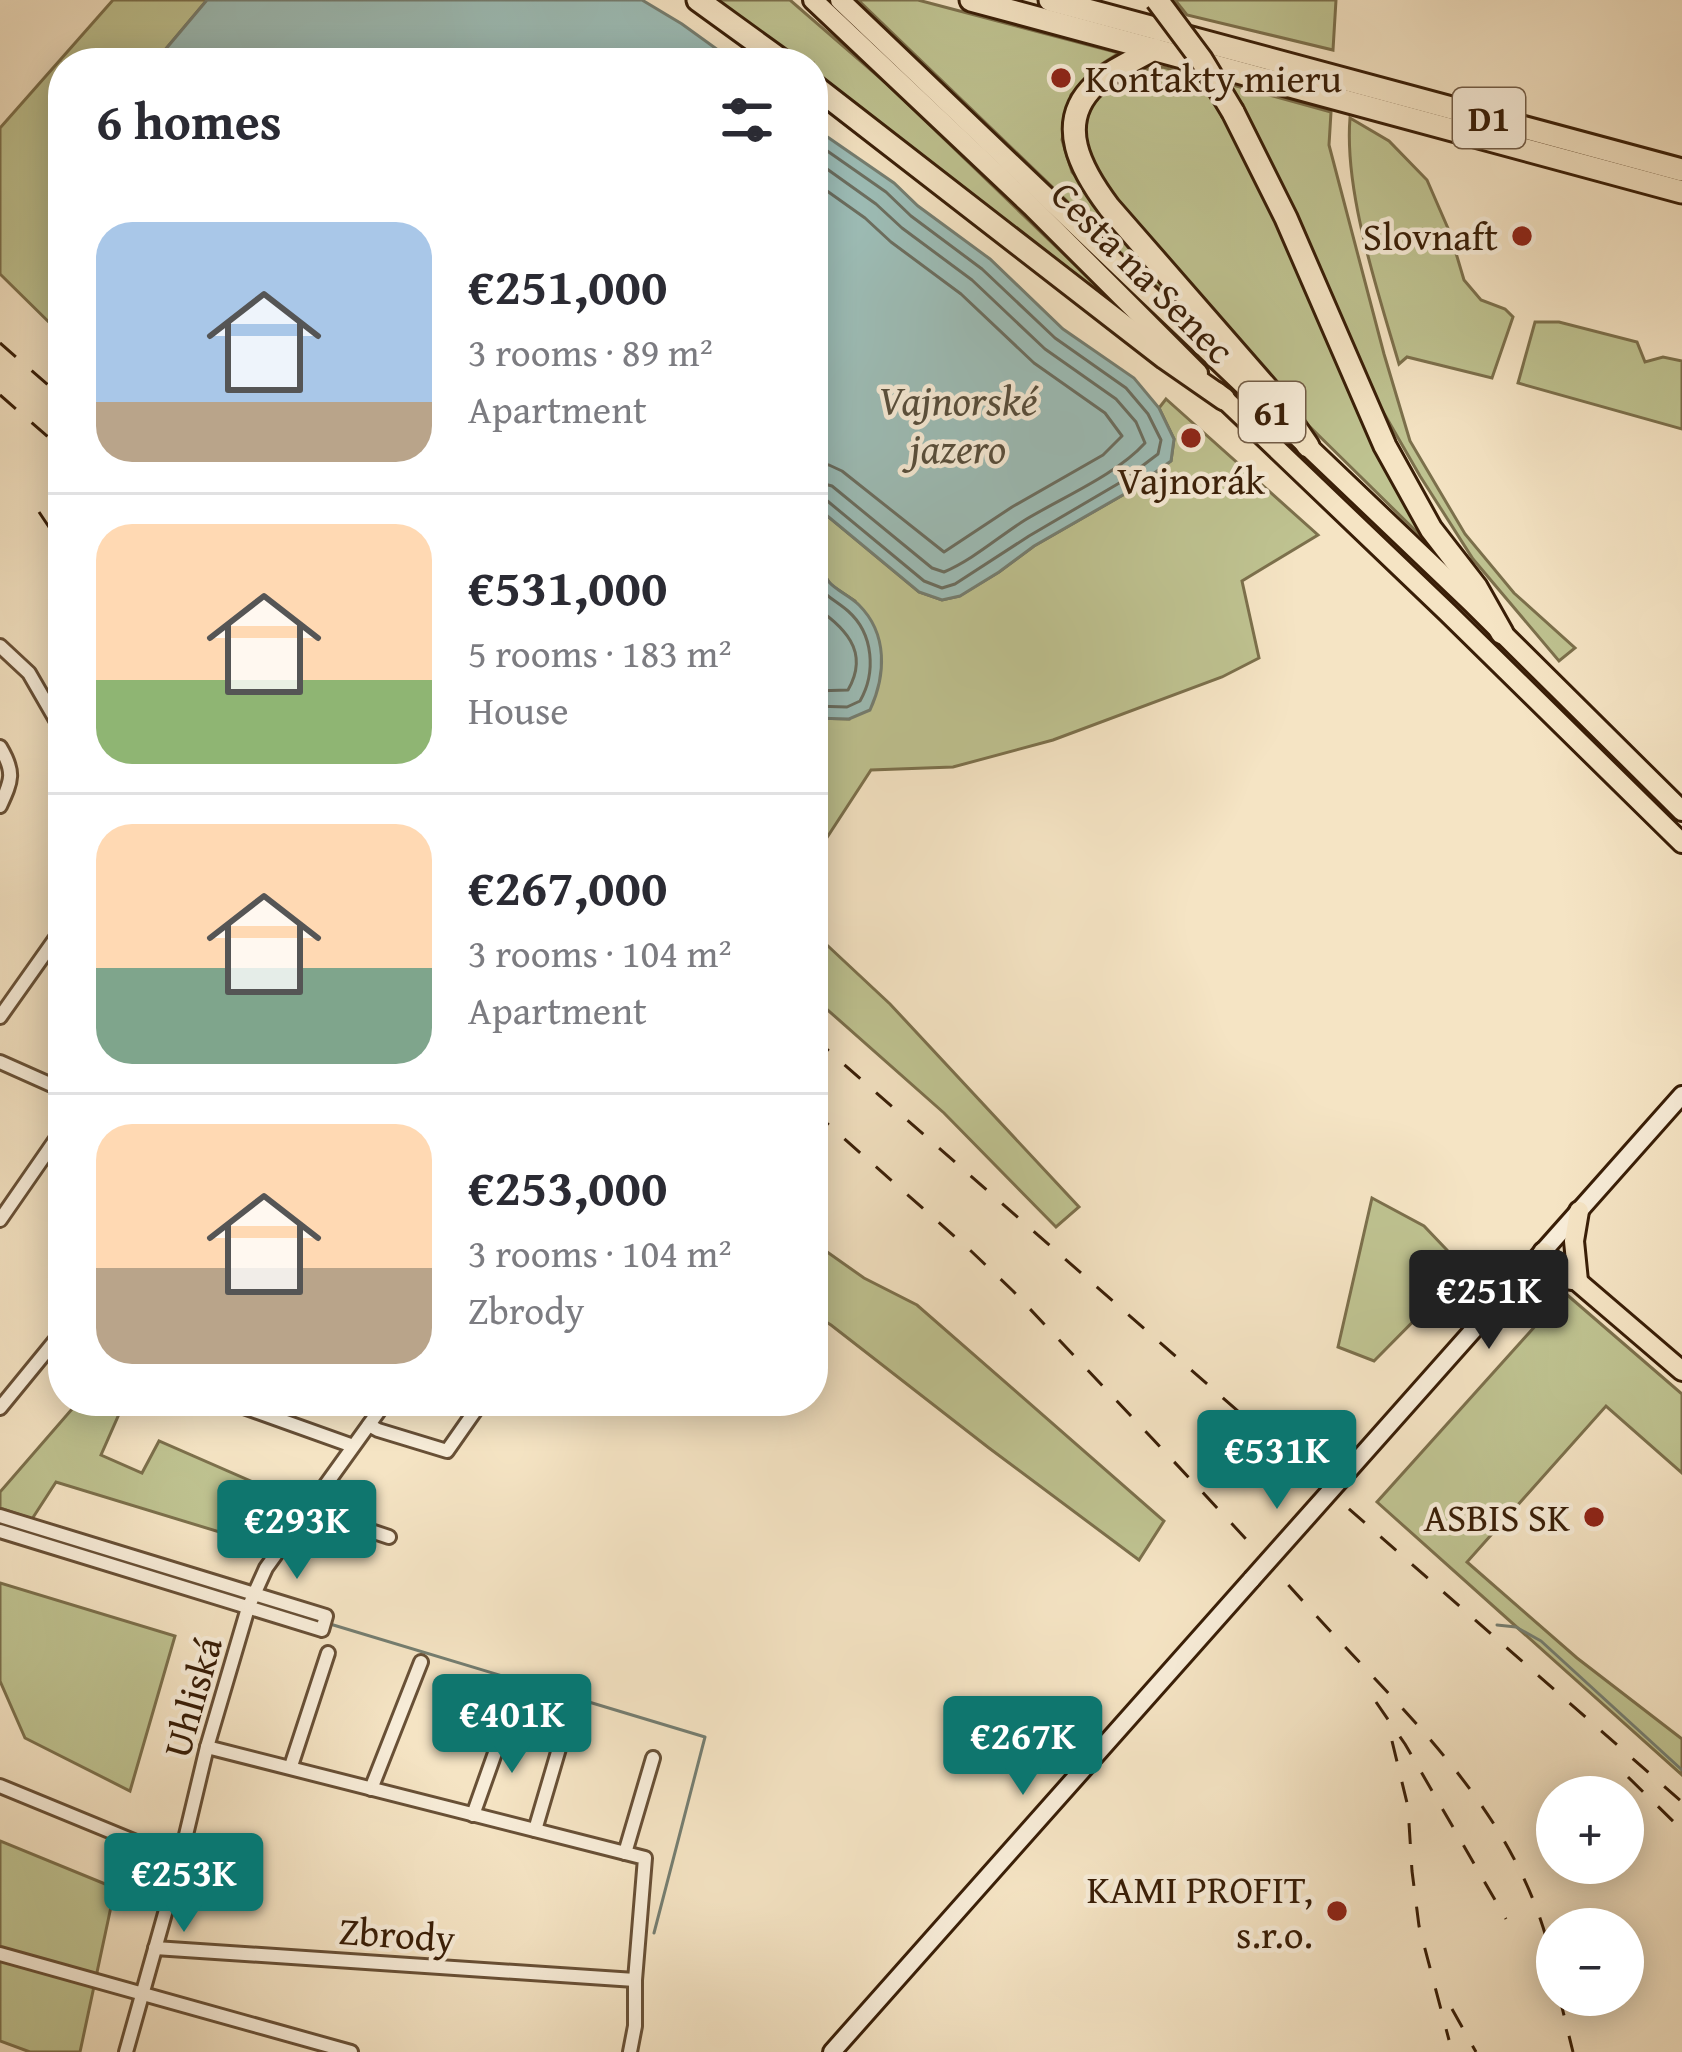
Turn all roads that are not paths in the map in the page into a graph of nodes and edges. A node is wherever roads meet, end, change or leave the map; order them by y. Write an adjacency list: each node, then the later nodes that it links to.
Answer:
1 (698, 0): 9 (highway)
2 (840, 0): 14 (main road, Cesta na Senec / 61)
3 (971, 0): 8 (highway, D1)
4 (1050, 0): 8 (highway, D1)
5 (1083, 0): 8 (highway)
6 (1157, 0): 15 (highway, bridge)
7 (817, 3): 13 (main road, Cesta na Senec / 61)
8 (1152, 38): 11 (highway, D1); 12 (highway, D1); 14 (highway)
9 (764, 48)
10 (828, 97): 13 (highway)
11 (1682, 170)
12 (1682, 192)
13 (1224, 399): 21 (main road, Cesta na Senec / 61)
14 (1308, 446): 15 (main road, Cesta na Senec / 61)
15 (1502, 633): 20 (main road, Cesta na Senec / 61)
16 (0, 646): 17 (street)
17 (48, 706)
18 (0, 747): 19 (street)
19 (0, 806)
20 (1682, 811)
21 (1682, 843)
22 (48, 949): 23 (street)
23 (0, 1017)
24 (0, 1062): 25 (street)
25 (48, 1083)
26 (1682, 1095): 28 (main road)
27 (48, 1151): 29 (street)
28 (1579, 1211): 30 (main road); 31 (main road)
29 (0, 1220)
30 (1543, 1252): 31 (main road); 32 (main road)
31 (1578, 1281): 32 (main road); 34 (main road)
32 (1513, 1285): 66 (main road, bridge)
33 (48, 1353): 35 (street)
34 (1682, 1371)
35 (0, 1408)
36 (269, 1416): 40 (street)
37 (375, 1416): 39 (street, Uhliská)
38 (471, 1416): 39 (street)
39 (369, 1425): 40 (street, Uhliská)
40 (353, 1446): 41 (street, Uhliská)
41 (308, 1510): 44 (street); 45 (street, Uhliská)
42 (0, 1516): 45 (street)
43 (0, 1532): 45 (street)
44 (389, 1538)
45 (251, 1602): 45 (street); 50 (street, Uhliská)
46 (328, 1653): 52 (street)
47 (422, 1662): 54 (street)
48 (506, 1722): 55 (street)
49 (563, 1735): 56 (street)
50 (207, 1747): 52 (street); 58 (street, Uhliská)
51 (653, 1758): 57 (street)
52 (291, 1766): 54 (street)
53 (0, 1786): 58 (street)
54 (371, 1789): 55 (street)
55 (473, 1815): 56 (street)
56 (535, 1830): 57 (street)
57 (625, 1853): 61 (street)
58 (179, 1860): 59 (street, Uhliská)
59 (155, 1948): 61 (street, Zbrody); 62 (street, Uhliská)
60 (0, 1954): 62 (street)
61 (635, 1980): 65 (street)
62 (141, 1995): 63 (street, Uhliská); 64 (street)
63 (126, 2052)
64 (351, 2052)
65 (630, 2052)
66 (832, 2052)

